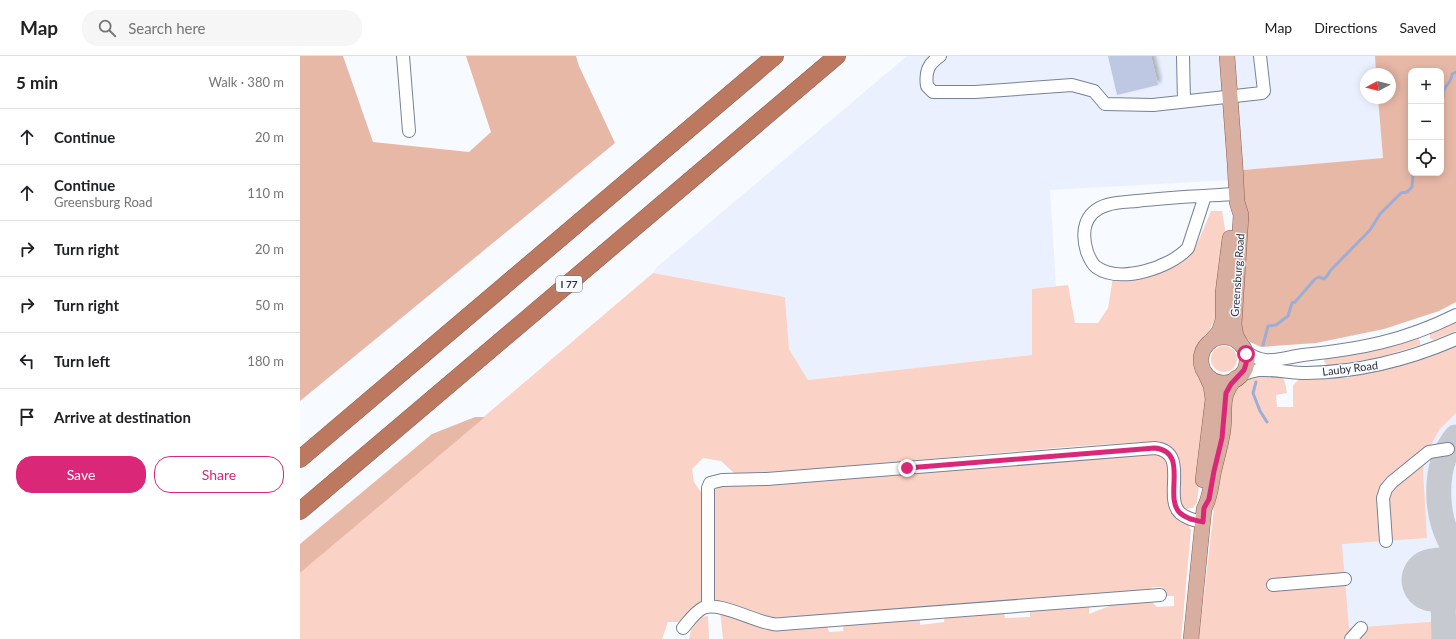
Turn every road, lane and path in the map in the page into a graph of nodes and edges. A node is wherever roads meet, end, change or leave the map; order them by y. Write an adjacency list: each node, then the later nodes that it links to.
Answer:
1 (403, 56): 10 (street)
2 (775, 56): 22 (highway)
3 (837, 56): 23 (highway, I 77)
4 (940, 56): 9 (street)
5 (1183, 56): 9 (street)
6 (1227, 56): 8 (main road, Greensburg Road)
7 (1260, 56): 8 (street)
8 (1230, 96): 9 (street); 12 (main road, Greensburg Road)
9 (1184, 101)
10 (409, 130)
11 (1205, 196): 11 (street); 12 (street)
12 (1236, 198): 16 (main road, Greensburg Road); 17 (main road, Greensburg Road)
13 (1456, 315): 14 (street, Lauby Road)
14 (1422, 330): 17 (street, Lauby Road); 18 (street)
15 (1456, 339): 18 (street, Lauby Road)
16 (1212, 340): 17 (main road); 19 (main road)
17 (1243, 349): 20 (main road)
18 (1428, 350): 20 (street, Lauby Road)
19 (1206, 375): 20 (main road); 24 (main road)
20 (1238, 377): 24 (main road)
21 (1448, 449): 25 (street)
22 (300, 458)
23 (300, 511)
24 (1204, 515): 29 (street); 32 (main road)
25 (1386, 541)
26 (1345, 580): 27 (street)
27 (1273, 585)
28 (1160, 595): 29 (street)
29 (708, 607): 30 (street)
30 (683, 628)
31 (1361, 628): 33 (street)
32 (1191, 639)
33 (1351, 639)

